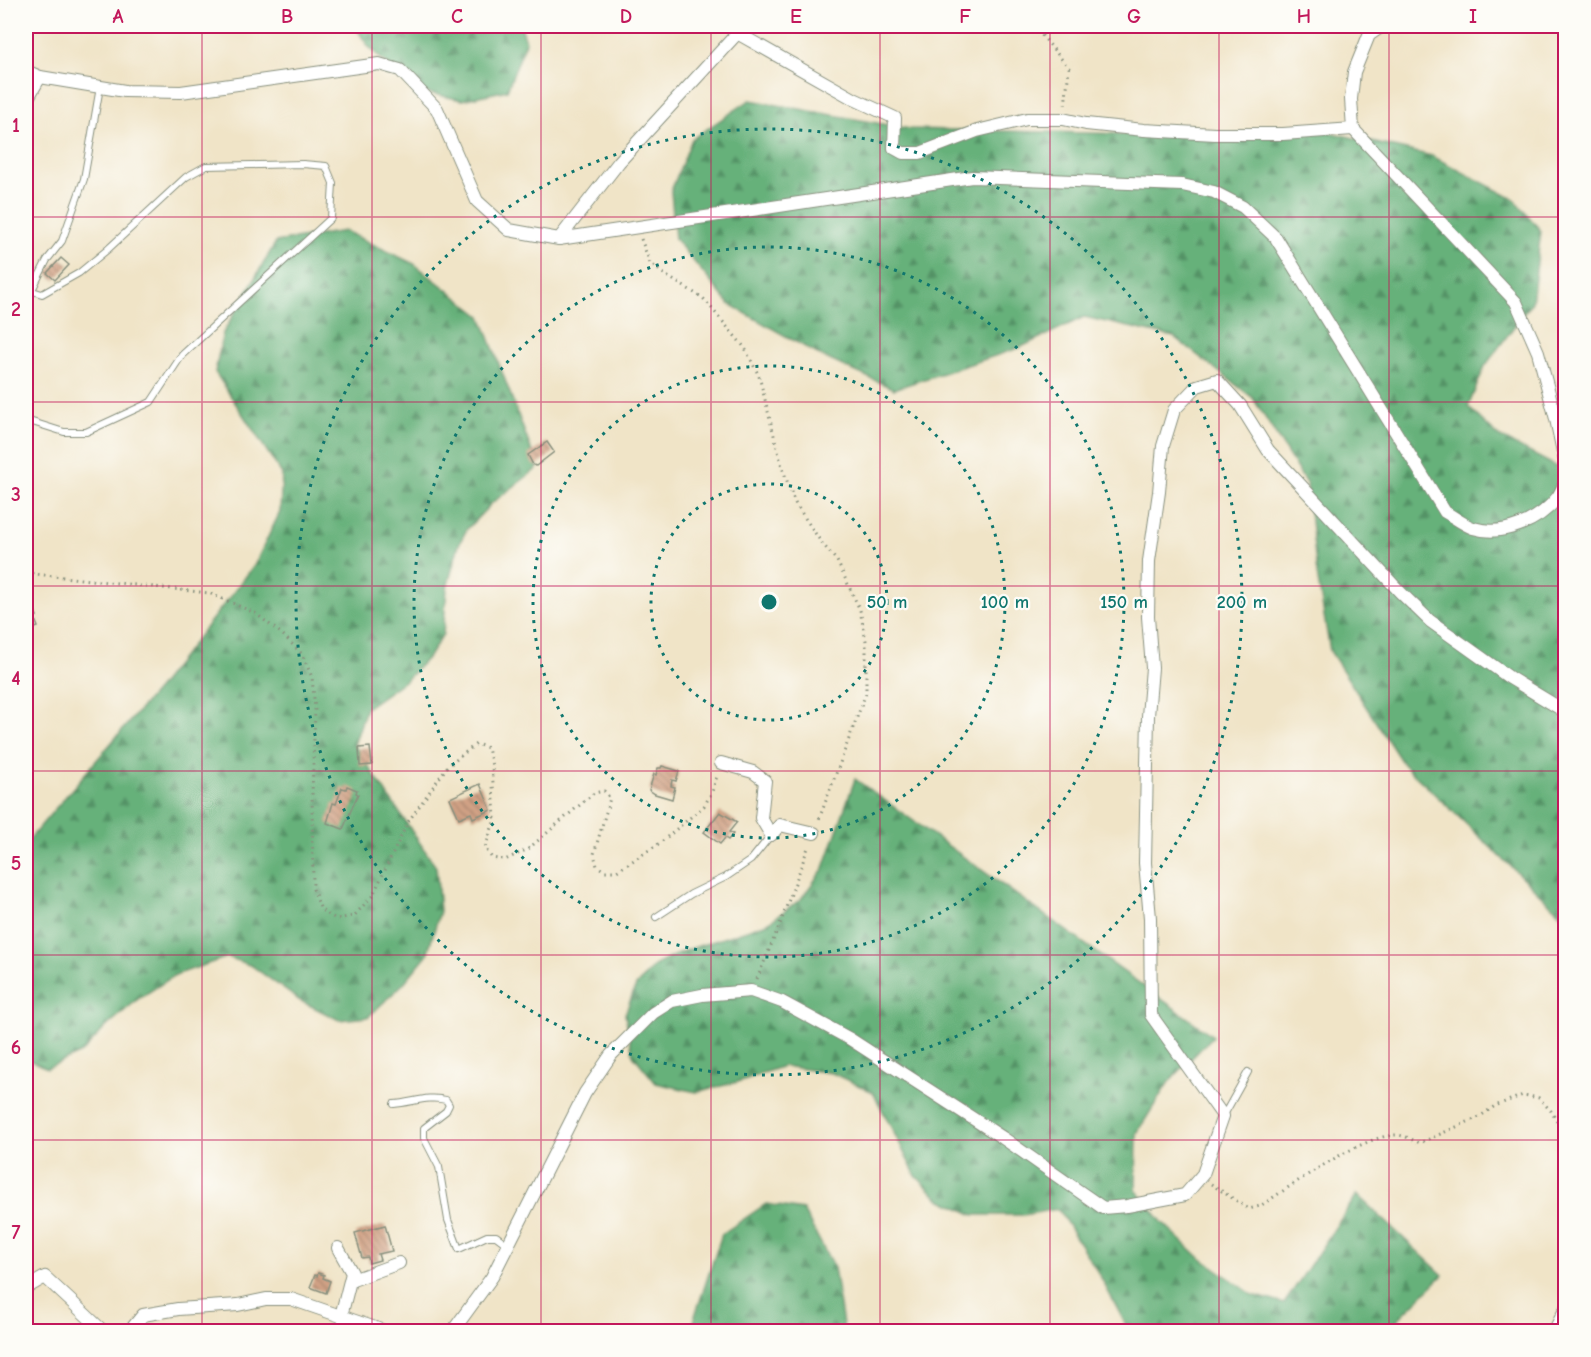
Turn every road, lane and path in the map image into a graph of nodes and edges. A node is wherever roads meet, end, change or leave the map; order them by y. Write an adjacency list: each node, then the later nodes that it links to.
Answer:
1 (1034, 26): 8 (path)
2 (1382, 26): 9 (street)
3 (741, 29): 8 (street); 11 (street)
4 (26, 71): 5 (street)
5 (40, 77): 6 (street); 7 (street)
6 (100, 87): 11 (street); 12 (lane)
7 (26, 101)
8 (1064, 119): 9 (street)
9 (1353, 129): 14 (street)
10 (637, 226): 11 (street); 15 (street); 19 (path)
11 (559, 239)
12 (29, 289): 13 (lane)
13 (26, 420)
14 (1566, 466)
15 (1566, 481)
16 (26, 573): 18 (path)
17 (1566, 712): 25 (street)
18 (721, 764): 20 (street)
19 (814, 833): 20 (street); 22 (path)
20 (771, 835): 21 (lane)
21 (656, 917)
22 (751, 991): 27 (street); 28 (street)
23 (1248, 1072): 25 (lane)
24 (394, 1104): 28 (lane)
25 (1223, 1116): 27 (street)
26 (1566, 1138): 27 (path)
27 (1203, 1174)
28 (508, 1245): 38 (street)
29 (338, 1248): 31 (street)
30 (399, 1263): 31 (street)
31 (350, 1281): 34 (street)
32 (26, 1288): 35 (street)
33 (1566, 1308): 39 (street)
34 (341, 1316): 36 (street); 37 (street)
35 (104, 1332)
36 (129, 1332)
37 (387, 1332)
38 (452, 1332)
39 (1554, 1332)

